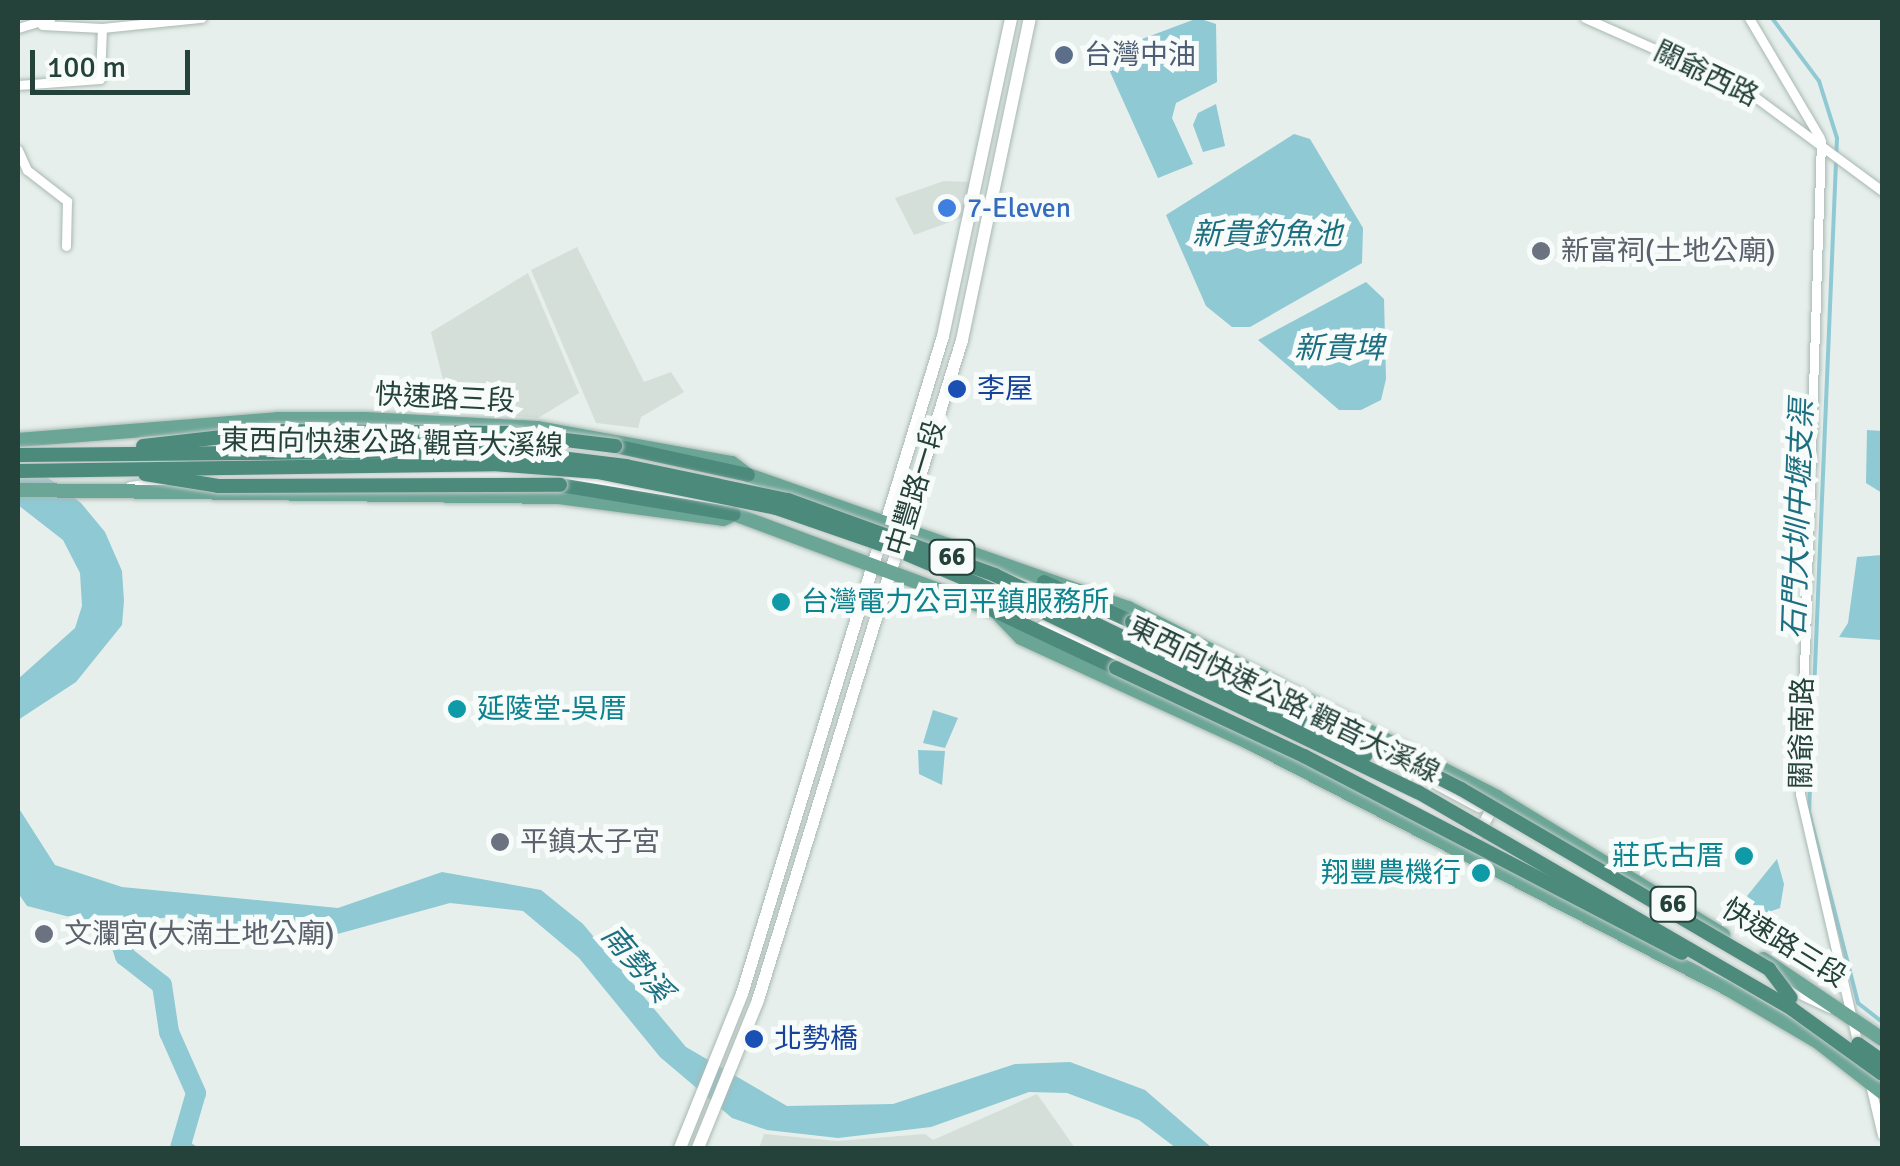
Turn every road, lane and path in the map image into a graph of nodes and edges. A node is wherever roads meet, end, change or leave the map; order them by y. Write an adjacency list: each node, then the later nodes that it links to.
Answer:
1 (202, 18): 8 (street)
2 (1011, 18): 10 (main road, 中豐路一段)
3 (1030, 18): 11 (main road, 中豐路一段)
4 (1585, 18): 12 (street, 關爺西路)
5 (1749, 18): 12 (street)
6 (46, 21): 7 (street); 8 (street)
7 (18, 28)
8 (102, 28): 9 (street)
9 (18, 85)
10 (987, 130): 11 (main road); 29 (main road, 中豐路一段)
11 (1006, 134): 30 (main road, 中豐路一段)
12 (1821, 140): 14 (street); 45 (street, 關爺南路)
13 (18, 150): 15 (street)
14 (1882, 192)
15 (66, 246)
16 (340, 419): 17 (main road, 快速路三段 / 66); 18 (street); 24 (main road, 快速路三段 / 66)
17 (134, 435): 18 (street, 快速路三段); 19 (main road, 快速路三段 / 66)
18 (340, 437): 23 (street); 24 (street, 快速路三段)
19 (18, 440)
20 (18, 455): 21 (highway, 東西向快速公路 觀音大溪線 / 66, bridge)
21 (109, 460): 22 (highway, 東西向快速公路 觀音大溪線 / 66, bridge); 24 (highway, bridge); 28 (highway, bridge); 42 (highway, 東西向快速公路 觀音大溪線 / 66, bridge); 43 (highway, 東西向快速公路 觀音大溪線 / 66, bridge)
22 (18, 471)
23 (342, 475): 25 (street); 27 (street); 28 (street)
24 (748, 475): 29 (main road, 快速路三段 / 66)
25 (125, 488): 26 (main road, 66); 27 (main road, 66)
26 (18, 490)
27 (345, 497): 28 (main road, 66)
28 (734, 514): 31 (main road, 66)
29 (886, 520): 30 (main road, 快速路三段 / 66); 31 (main road, 中豐路一段)
30 (905, 525): 32 (main road, 中豐路一段); 33 (main road, 快速路三段 / 66)
31 (873, 562): 32 (main road, 66); 47 (main road, 中豐路一段)
32 (890, 569): 34 (main road, 66); 49 (main road, 中豐路一段)
33 (1044, 582): 35 (main road, 快速路三段 / 66); 43 (highway, bridge)
34 (995, 611): 36 (street); 37 (main road, 66); 42 (highway, bridge)
35 (1276, 690): 36 (street); 38 (main road, 快速路三段 / 66); 39 (street, 快速路三段)
36 (1258, 722): 37 (street); 40 (street)
37 (1248, 742): 41 (main road, 66)
38 (1497, 798): 39 (street); 45 (main road, 快速路三段 / 66)
39 (1489, 812): 40 (street); 45 (street, 快速路三段)
40 (1478, 833): 41 (street); 44 (street)
41 (1467, 853): 44 (main road, 66)
42 (1736, 975): 50 (highway, 東西向快速公路 觀音大溪線 / 66, bridge)
43 (1791, 998): 48 (highway, 東西向快速公路 觀音大溪線 / 66, bridge)
44 (1761, 1008): 50 (main road, 66)
45 (1848, 1012): 46 (main road, 66); 50 (street, 關爺南路)
46 (1882, 1039)
47 (717, 1056): 49 (main road); 52 (main road)
48 (1882, 1060)
49 (732, 1064): 53 (main road)
50 (1876, 1077): 51 (main road, 66); 54 (street, 關爺南路)
51 (1882, 1092)
52 (696, 1108): 53 (main road); 55 (main road)
53 (711, 1115): 56 (main road)
54 (1882, 1135)
55 (680, 1148)
56 (698, 1148)

